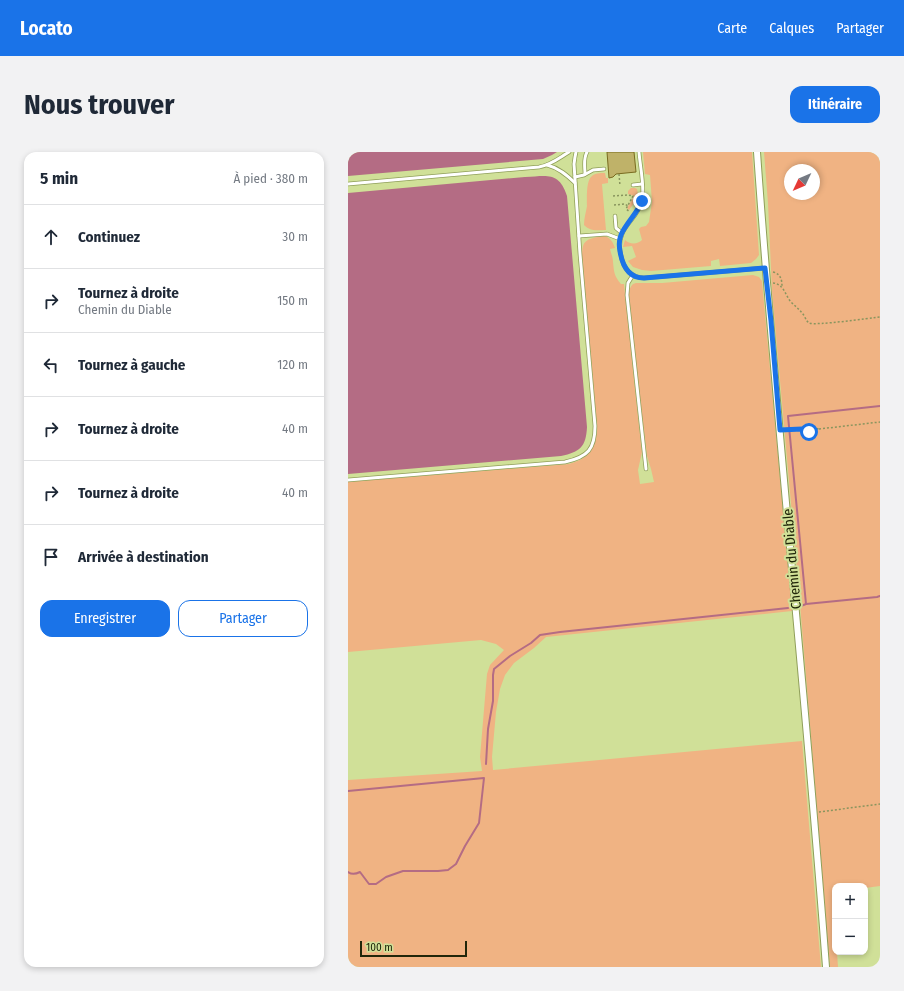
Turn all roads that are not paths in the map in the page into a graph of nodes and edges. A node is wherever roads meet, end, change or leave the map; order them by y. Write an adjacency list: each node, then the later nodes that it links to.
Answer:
1 (569, 152): 6 (lane)
2 (576, 152): 9 (lane)
3 (587, 152): 8 (lane)
4 (639, 152): 12 (lane)
5 (757, 152): 18 (street, Chemin du Diable)
6 (547, 165): 10 (lane); 11 (lane)
7 (604, 169): 8 (lane)
8 (585, 174): 9 (lane)
9 (576, 177): 11 (lane)
10 (348, 184)
11 (576, 184): 16 (lane)
12 (642, 184): 13 (lane); 15 (lane)
13 (633, 185)
14 (615, 216): 15 (lane)
15 (622, 233): 17 (lane)
16 (579, 236): 17 (lane); 21 (lane)
17 (620, 239): 19 (lane)
18 (766, 270): 19 (lane); 22 (street, Chemin du Diable)
19 (633, 275): 20 (lane)
20 (646, 469)
21 (348, 480)
22 (826, 967)

